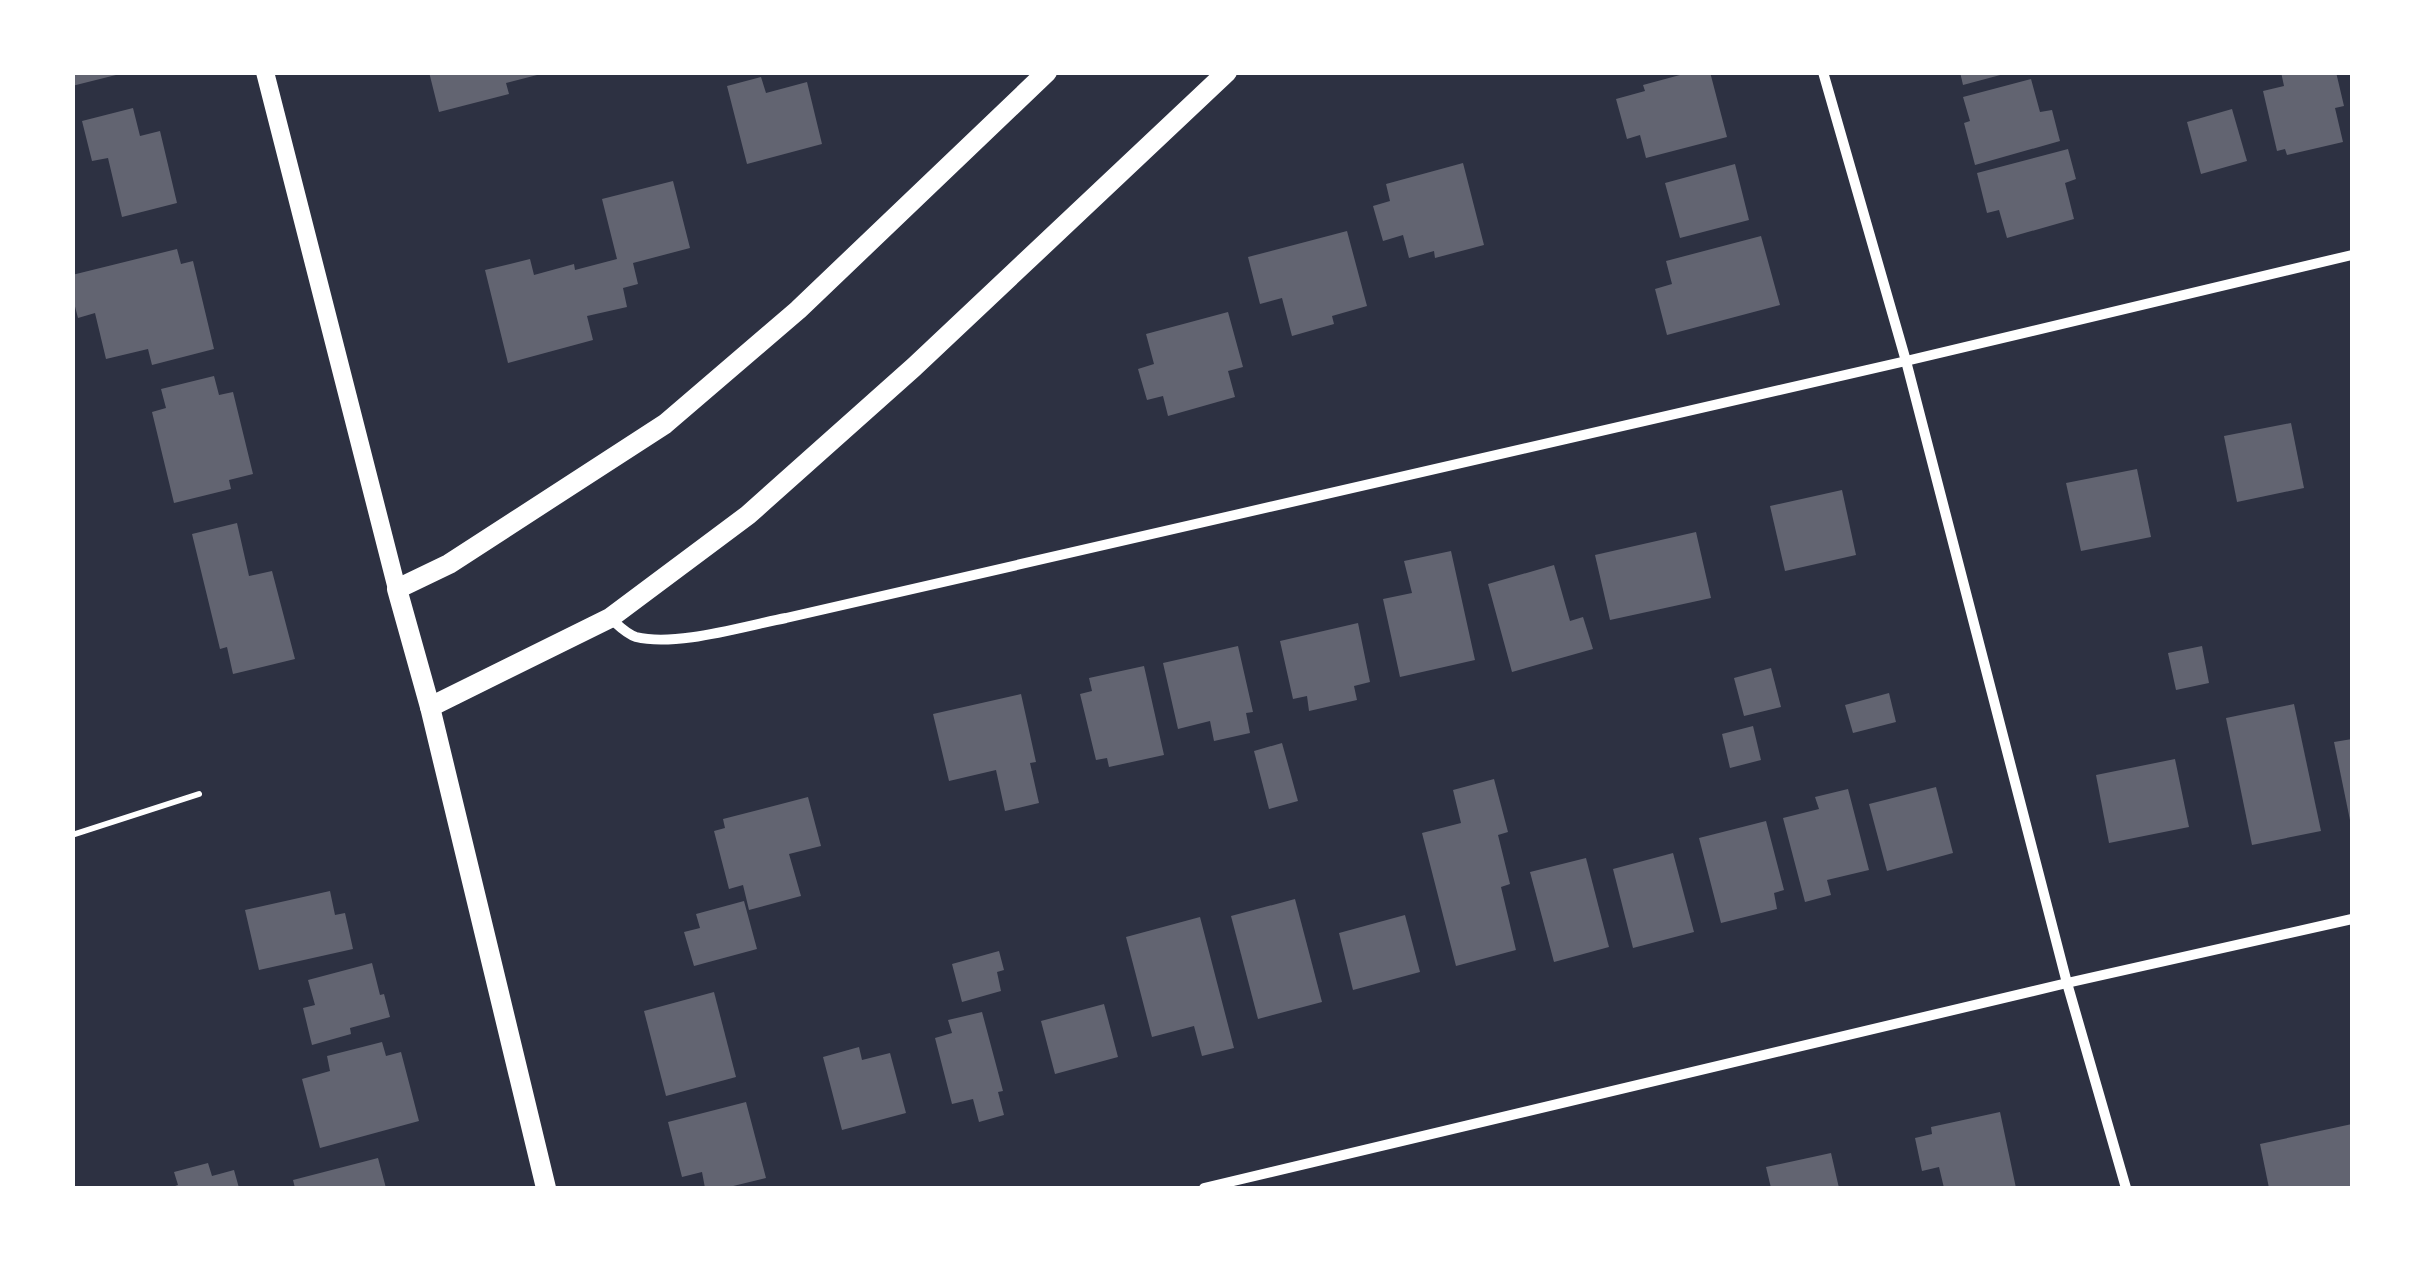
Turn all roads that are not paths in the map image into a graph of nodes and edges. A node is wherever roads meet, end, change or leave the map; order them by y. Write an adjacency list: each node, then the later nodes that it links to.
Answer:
1 (265, 72): 7 (street)
2 (1047, 72): 7 (main road)
3 (1227, 72): 8 (main road)
4 (1823, 72): 6 (street)
5 (2352, 256): 6 (street)
6 (1906, 361): 8 (street); 11 (street)
7 (397, 589): 9 (main road)
8 (610, 618): 9 (main road)
9 (430, 707): 12 (main road)
10 (2352, 919): 11 (street)
11 (2067, 983): 13 (street); 14 (street)
12 (546, 1188)
13 (1204, 1188)
14 (2126, 1188)

